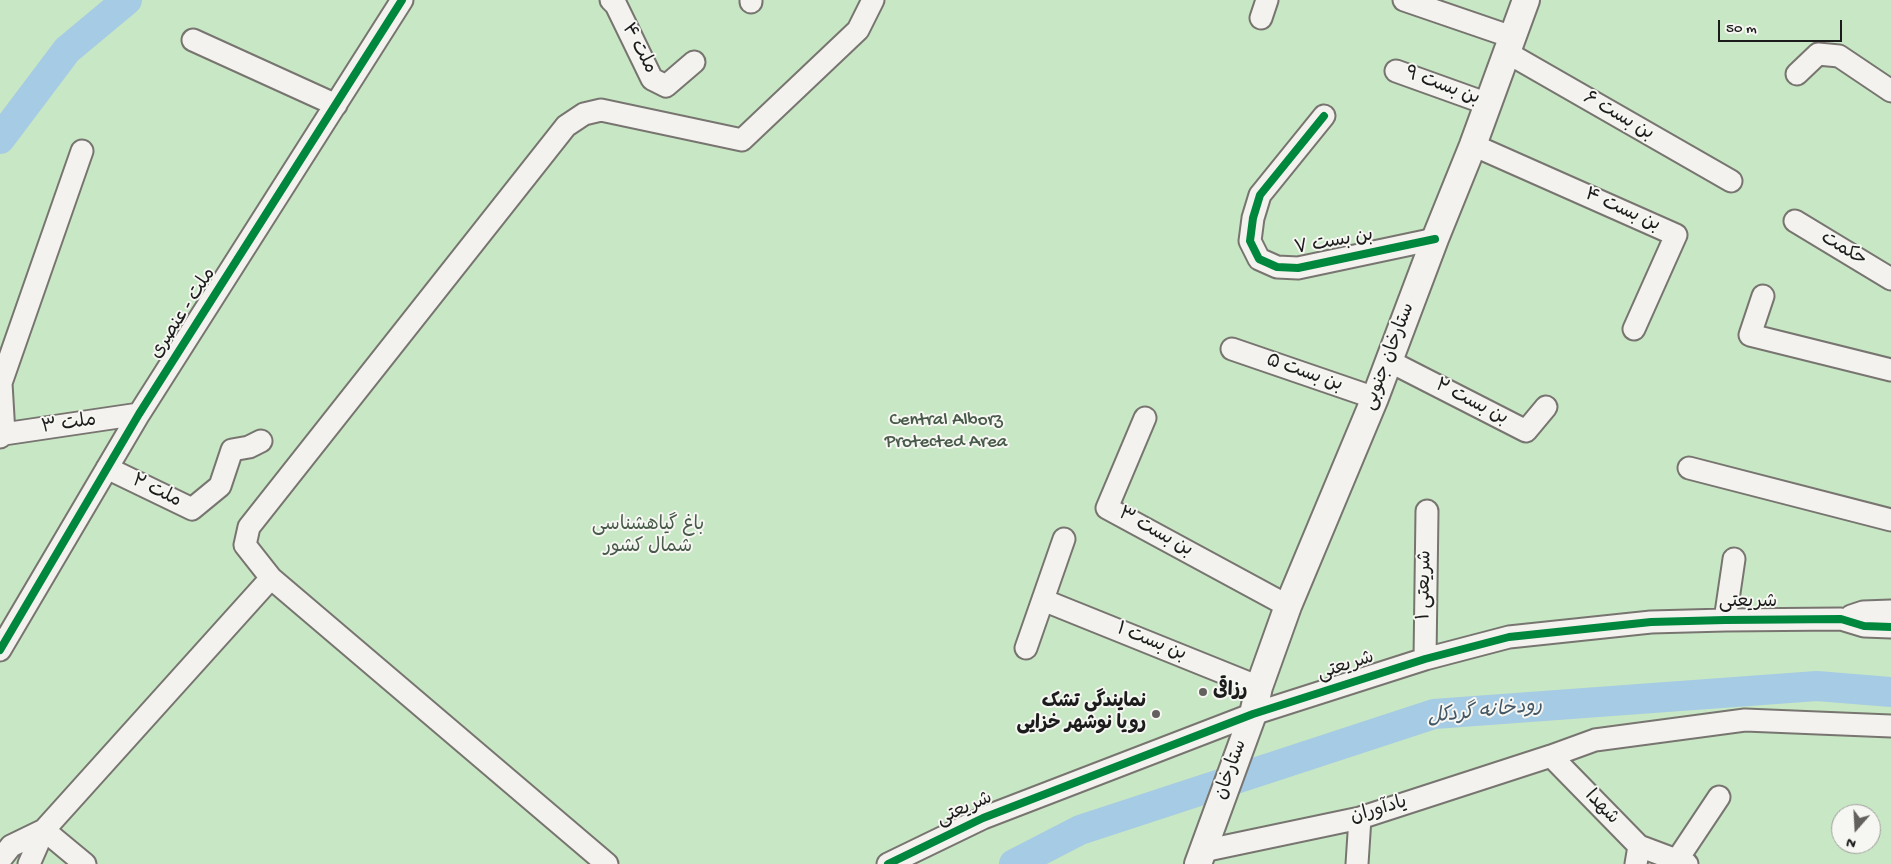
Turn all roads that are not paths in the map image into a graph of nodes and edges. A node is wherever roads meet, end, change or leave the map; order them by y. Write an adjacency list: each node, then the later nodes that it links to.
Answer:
1 (402, 0): 13 (street, ملت - عنصری)
2 (611, 0): 8 (street, ملت ۴)
3 (873, 0): 38 (street)
4 (1404, 0): 7 (street, بن بست ۶)
5 (1526, 0): 7 (main road, ستارخان جنوبی)
6 (193, 40): 13 (street)
7 (1509, 45): 12 (main road, ستارخان جنوبی); 17 (street, بن بست ۶)
8 (694, 62)
9 (1396, 71): 12 (street, بن بست ۹)
10 (1797, 74): 11 (street)
11 (1891, 91)
12 (1488, 104): 15 (main road, ستارخان جنوبی)
13 (336, 105): 28 (street, ملت - عنصری)
14 (1324, 116): 19 (street, بن بست ۷)
15 (1474, 145): 19 (main road, ستارخان جنوبی); 22 (street, بن بست ۴)
16 (82, 151): 30 (street)
17 (1731, 182)
18 (1795, 221): 20 (street, حکمت)
19 (1435, 240): 24 (main road, ستارخان جنوبی)
20 (1891, 279)
21 (1763, 296): 25 (street)
22 (1634, 329)
23 (1232, 349): 26 (street, بن بست ۵)
24 (1389, 361): 26 (main road, ستارخان جنوبی); 27 (street, بن بست ۲)
25 (1891, 370)
26 (1375, 398): 40 (main road, ستارخان جنوبی)
27 (1546, 407)
28 (139, 414): 30 (street, ملت ۳); 32 (street, ملت - عنصری)
29 (1145, 418): 40 (street, بن بست ۳)
30 (2, 436)
31 (261, 441): 32 (street, ملت ۲)
32 (107, 468): 46 (street, ملت - عنصری)
33 (1688, 468): 35 (street)
34 (1427, 511): 47 (street, شریعتی ۱)
35 (1891, 520)
36 (1064, 539): 39 (street)
37 (1734, 559): 43 (street)
38 (271, 578): 54 (street); 61 (street)
39 (1044, 600): 45 (street); 48 (street, بن بست ۱)
40 (1288, 606): 48 (main road, ستارخان جنوبی)
41 (1891, 611): 42 (street)
42 (1841, 619): 43 (street, شریعتی); 44 (street)
43 (1725, 620): 47 (street, شریعتی)
44 (1891, 627)
45 (1026, 648)
46 (0, 650)
47 (1425, 659): 49 (street, شریعتی)
48 (1259, 687): 49 (main road, ستارخان جنوبی)
49 (1253, 714): 56 (main road, ستارخان); 62 (street, شریعتی)
50 (1891, 726): 51 (street, یادآوران)
51 (1551, 756): 53 (street, یادآوران); 55 (street, شهدا)
52 (1718, 797): 58 (street)
53 (1360, 818): 56 (street, یادآوران); 63 (street)
54 (44, 830): 57 (street); 59 (street); 60 (street)
55 (1638, 855): 58 (street)
56 (1200, 857)
57 (0, 860)
58 (1682, 862)
59 (29, 864)
60 (85, 864)
61 (607, 864)
62 (888, 864)
63 (1357, 864)

